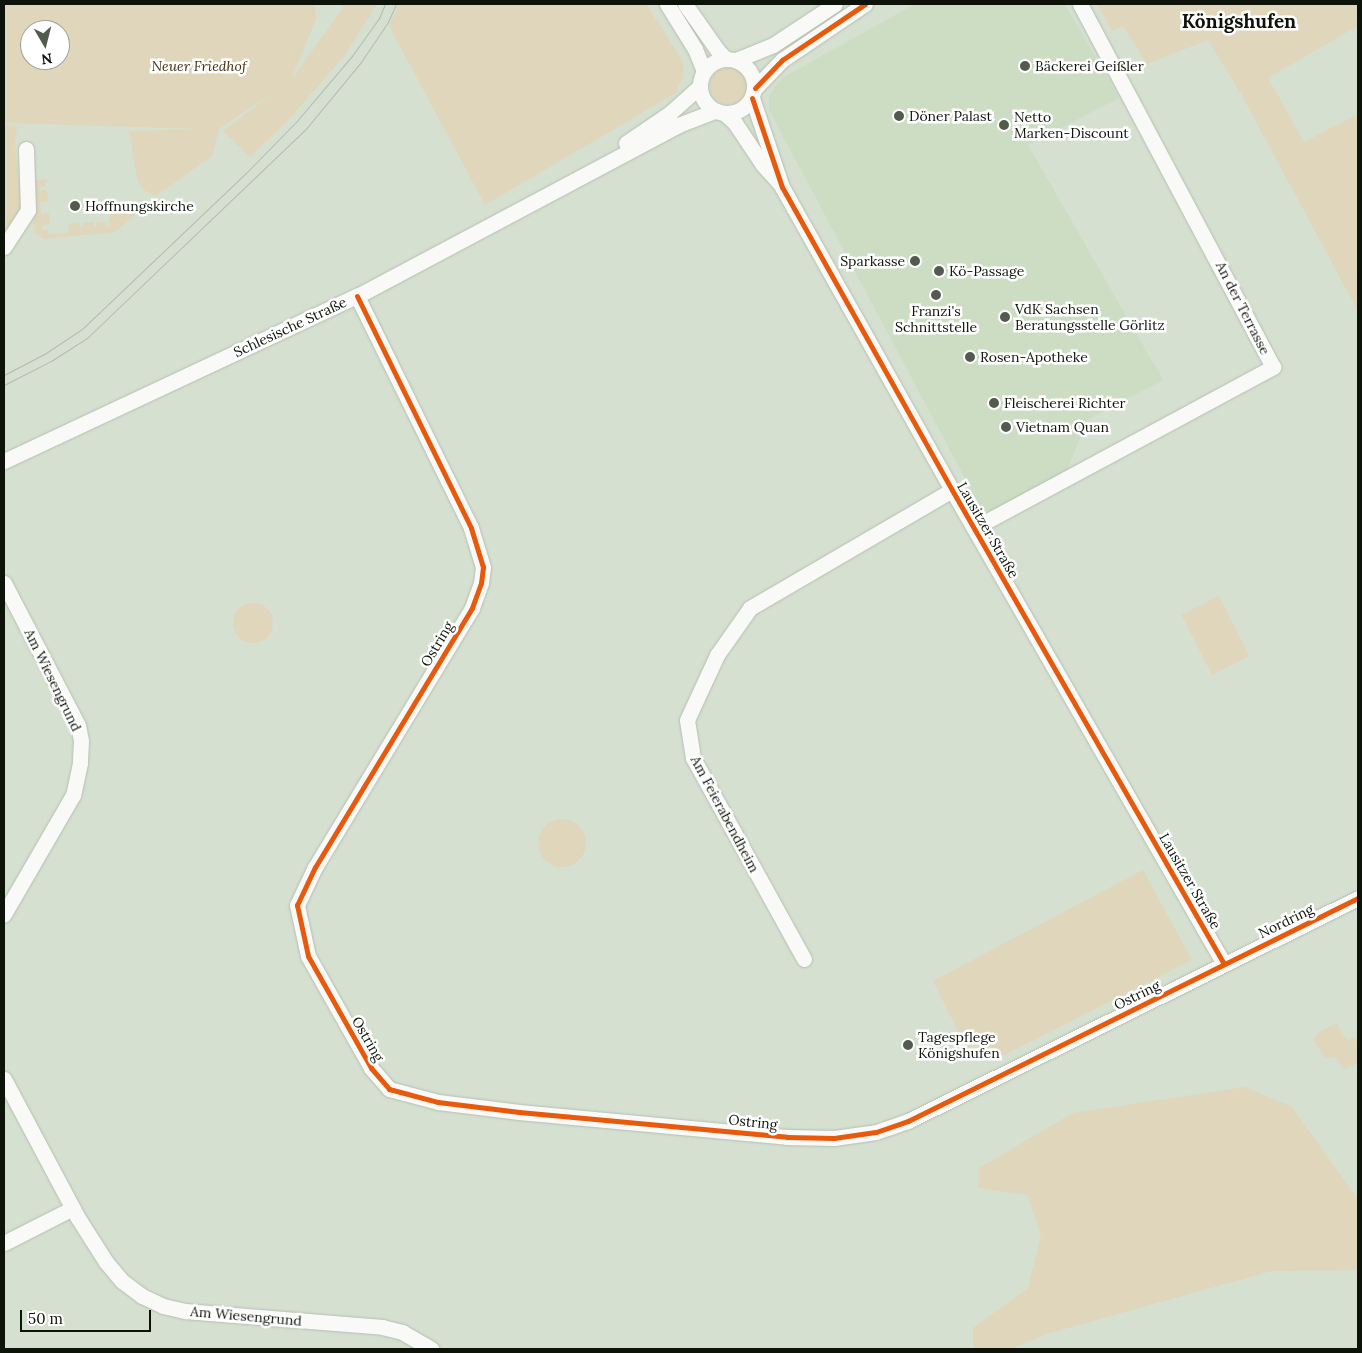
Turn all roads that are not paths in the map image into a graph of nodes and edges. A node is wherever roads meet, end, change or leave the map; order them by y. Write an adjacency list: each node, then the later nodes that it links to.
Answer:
1 (667, 4): 7 (street)
2 (685, 4): 6 (street)
3 (835, 4): 6 (street)
4 (866, 4): 9 (street)
5 (1080, 4): 18 (street, An der Terrasse)
6 (731, 60): 7 (street); 9 (street)
7 (704, 71): 8 (street)
8 (700, 86): 10 (street); 12 (street, Schlesische Straße)
9 (753, 93): 10 (street); 13 (street, Lausitzer Straße)
10 (719, 112): 12 (street, Schlesische Straße); 13 (street, Lausitzer Straße)
11 (26, 149): 14 (street)
12 (570, 182): 15 (street, Schlesische Straße)
13 (782, 186): 17 (street, Lausitzer Straße)
14 (4, 247)
15 (357, 296): 16 (street, Schlesische Straße); 23 (street, Ostring)
16 (4, 461)
17 (952, 490): 18 (street, Lausitzer Straße); 22 (street, Am Feierabendheim)
18 (974, 528): 23 (street, Lausitzer Straße)
19 (4, 583): 21 (street, Am Wiesengrund)
20 (1358, 898): 23 (street, Nordring)
21 (4, 914)
22 (804, 959)
23 (1224, 964)
24 (4, 1079): 25 (street, Am Wiesengrund)
25 (73, 1208): 26 (street); 27 (street, Am Wiesengrund)
26 (4, 1244)
27 (432, 1349)

